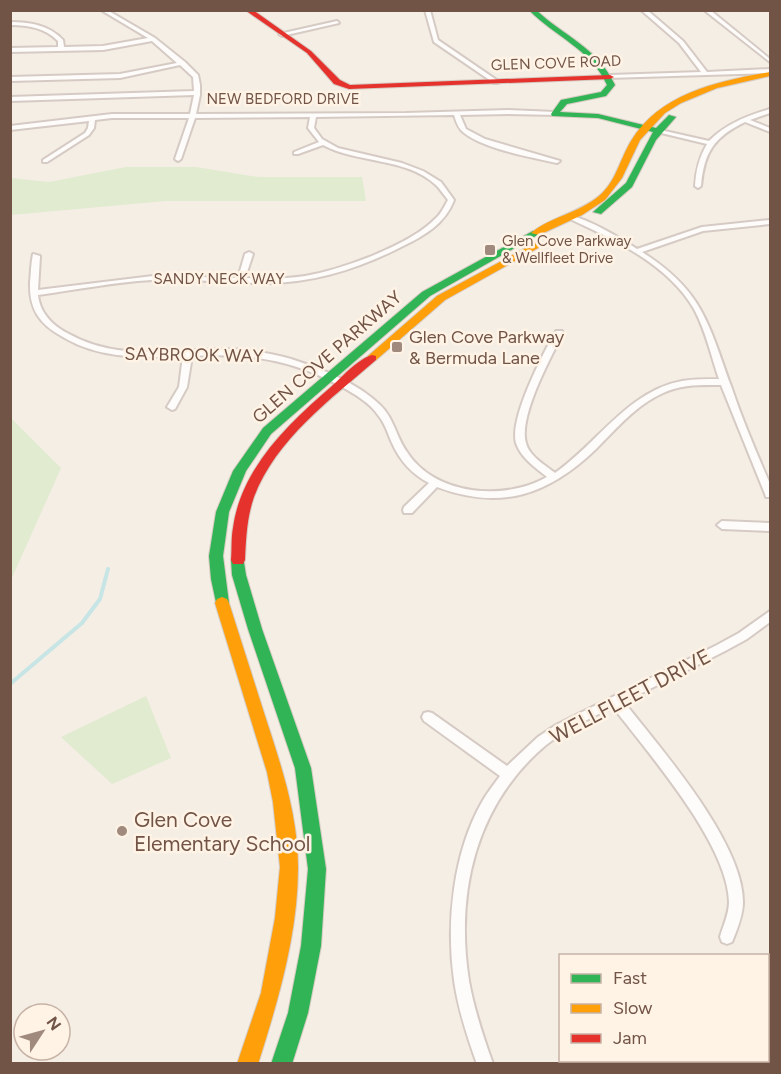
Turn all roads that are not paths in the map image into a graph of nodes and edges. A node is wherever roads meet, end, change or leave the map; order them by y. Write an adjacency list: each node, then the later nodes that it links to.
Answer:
1 (103, 10): 10 (street)
2 (248, 10): 9 (main road)
3 (427, 10): 20 (street)
4 (532, 10): 17 (main road)
5 (643, 10): 15 (street)
6 (706, 10): 13 (street)
7 (337, 22): 9 (street)
8 (10, 23): 12 (street)
9 (282, 34): 20 (main road, GLEN COVE ROAD)
10 (153, 39): 12 (street); 14 (street)
11 (10, 50): 12 (street)
12 (61, 50)
13 (771, 61)
14 (183, 63): 18 (street); 21 (street)
15 (705, 73): 16 (street, GLEN COVE ROAD); 17 (street, GLEN COVE ROAD)
16 (771, 73): 31 (main road, GLEN COVE PARKWAY)
17 (610, 77): 20 (main road, GLEN COVE ROAD); 26 (main road)
18 (10, 79)
19 (771, 79): 31 (main road, GLEN COVE PARKWAY)
20 (496, 82)
21 (197, 93): 22 (street); 27 (street)
22 (10, 99)
23 (771, 111): 29 (street)
24 (456, 113): 25 (street, NEW BEDFORD DRIVE); 26 (street, NEW BEDFORD DRIVE); 38 (street)
25 (314, 114): 27 (street, NEW BEDFORD DRIVE); 33 (street)
26 (555, 114): 31 (main road, NEW BEDFORD DRIVE)
27 (192, 115): 28 (street, NEW BEDFORD DRIVE); 36 (street)
28 (92, 118): 30 (street, NEW BEDFORD DRIVE); 37 (street)
29 (745, 120): 32 (street); 34 (street)
30 (10, 128)
31 (648, 129): 34 (street, NEW BEDFORD DRIVE); 40 (main road, GLEN COVE PARKWAY)
32 (771, 130)
33 (323, 143): 35 (street); 46 (street, SANDY NECK WAY)
34 (709, 143): 39 (street)
35 (296, 153)
36 (178, 159)
37 (45, 161)
38 (557, 161)
39 (698, 186)
40 (575, 219): 43 (street); 50 (main road, GLEN COVE PARKWAY); 52 (main road, GLEN COVE PARKWAY)
41 (768, 222): 42 (street); 43 (street)
42 (771, 230)
43 (638, 251): 51 (street)
44 (249, 254): 46 (street)
45 (36, 256): 47 (street, SAYBROOK WAY)
46 (241, 280): 47 (street, SANDY NECK WAY)
47 (35, 293): 49 (street, SAYBROOK WAY)
48 (559, 333): 54 (street)
49 (188, 354): 50 (street, SAYBROOK WAY); 53 (street)
50 (328, 378): 52 (street, SAYBROOK WAY); 65 (main road, GLEN COVE PARKWAY)
51 (725, 382): 54 (street, SAYBROOK WAY); 56 (street)
52 (343, 383): 55 (street, SAYBROOK WAY); 66 (main road, GLEN COVE PARKWAY)
53 (172, 407)
54 (554, 477): 55 (street, SAYBROOK WAY)
55 (436, 482): 57 (street)
56 (771, 494)
57 (408, 510)
58 (722, 525): 59 (street)
59 (771, 527)
60 (771, 616): 61 (street, WELLFLEET DRIVE)
61 (615, 700): 63 (street, WELLFLEET DRIVE); 64 (street)
62 (428, 717): 63 (street)
63 (508, 774): 67 (street, WELLFLEET DRIVE)
64 (726, 937)
65 (247, 1064)
66 (281, 1064)
67 (485, 1064)

